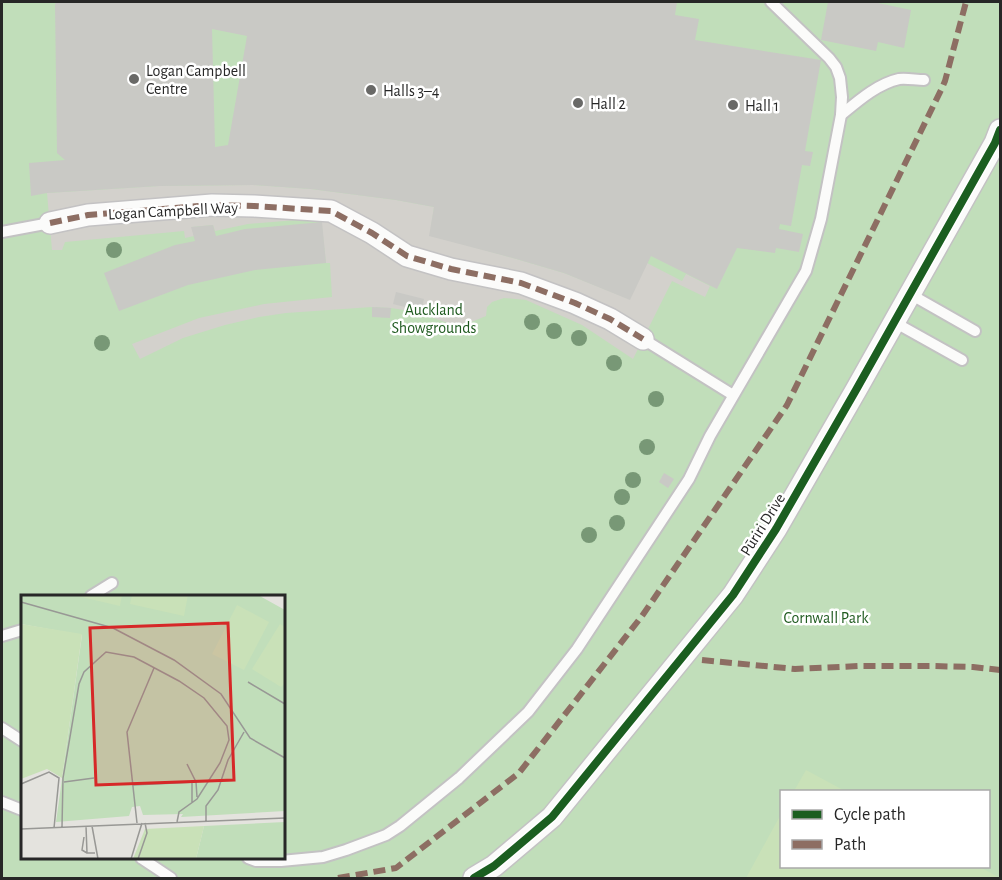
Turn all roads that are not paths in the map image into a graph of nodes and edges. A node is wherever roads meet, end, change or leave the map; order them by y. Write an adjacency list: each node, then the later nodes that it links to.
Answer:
1 (771, 2): 3 (lane)
2 (924, 80): 3 (lane)
3 (841, 115): 12 (lane)
4 (1000, 130): 7 (street, Pūriri Drive)
5 (50, 223): 6 (lane, Logan Campbell Way); 10 (street, Logan Campbell Way)
6 (2, 232)
7 (910, 294): 8 (street, Pūriri Drive); 9 (lane)
8 (894, 322): 11 (lane); 24 (street, Pūriri Drive)
9 (975, 331)
10 (643, 339): 12 (lane)
11 (962, 360)
12 (733, 395): 22 (lane)
13 (112, 584): 14 (lane)
14 (94, 595)
15 (21, 630): 16 (lane)
16 (2, 636)
17 (2, 728): 18 (lane)
18 (21, 740)
19 (2, 802): 20 (lane)
20 (21, 810)
21 (142, 859): 23 (lane)
22 (251, 859)
23 (171, 879)
24 (474, 879)

